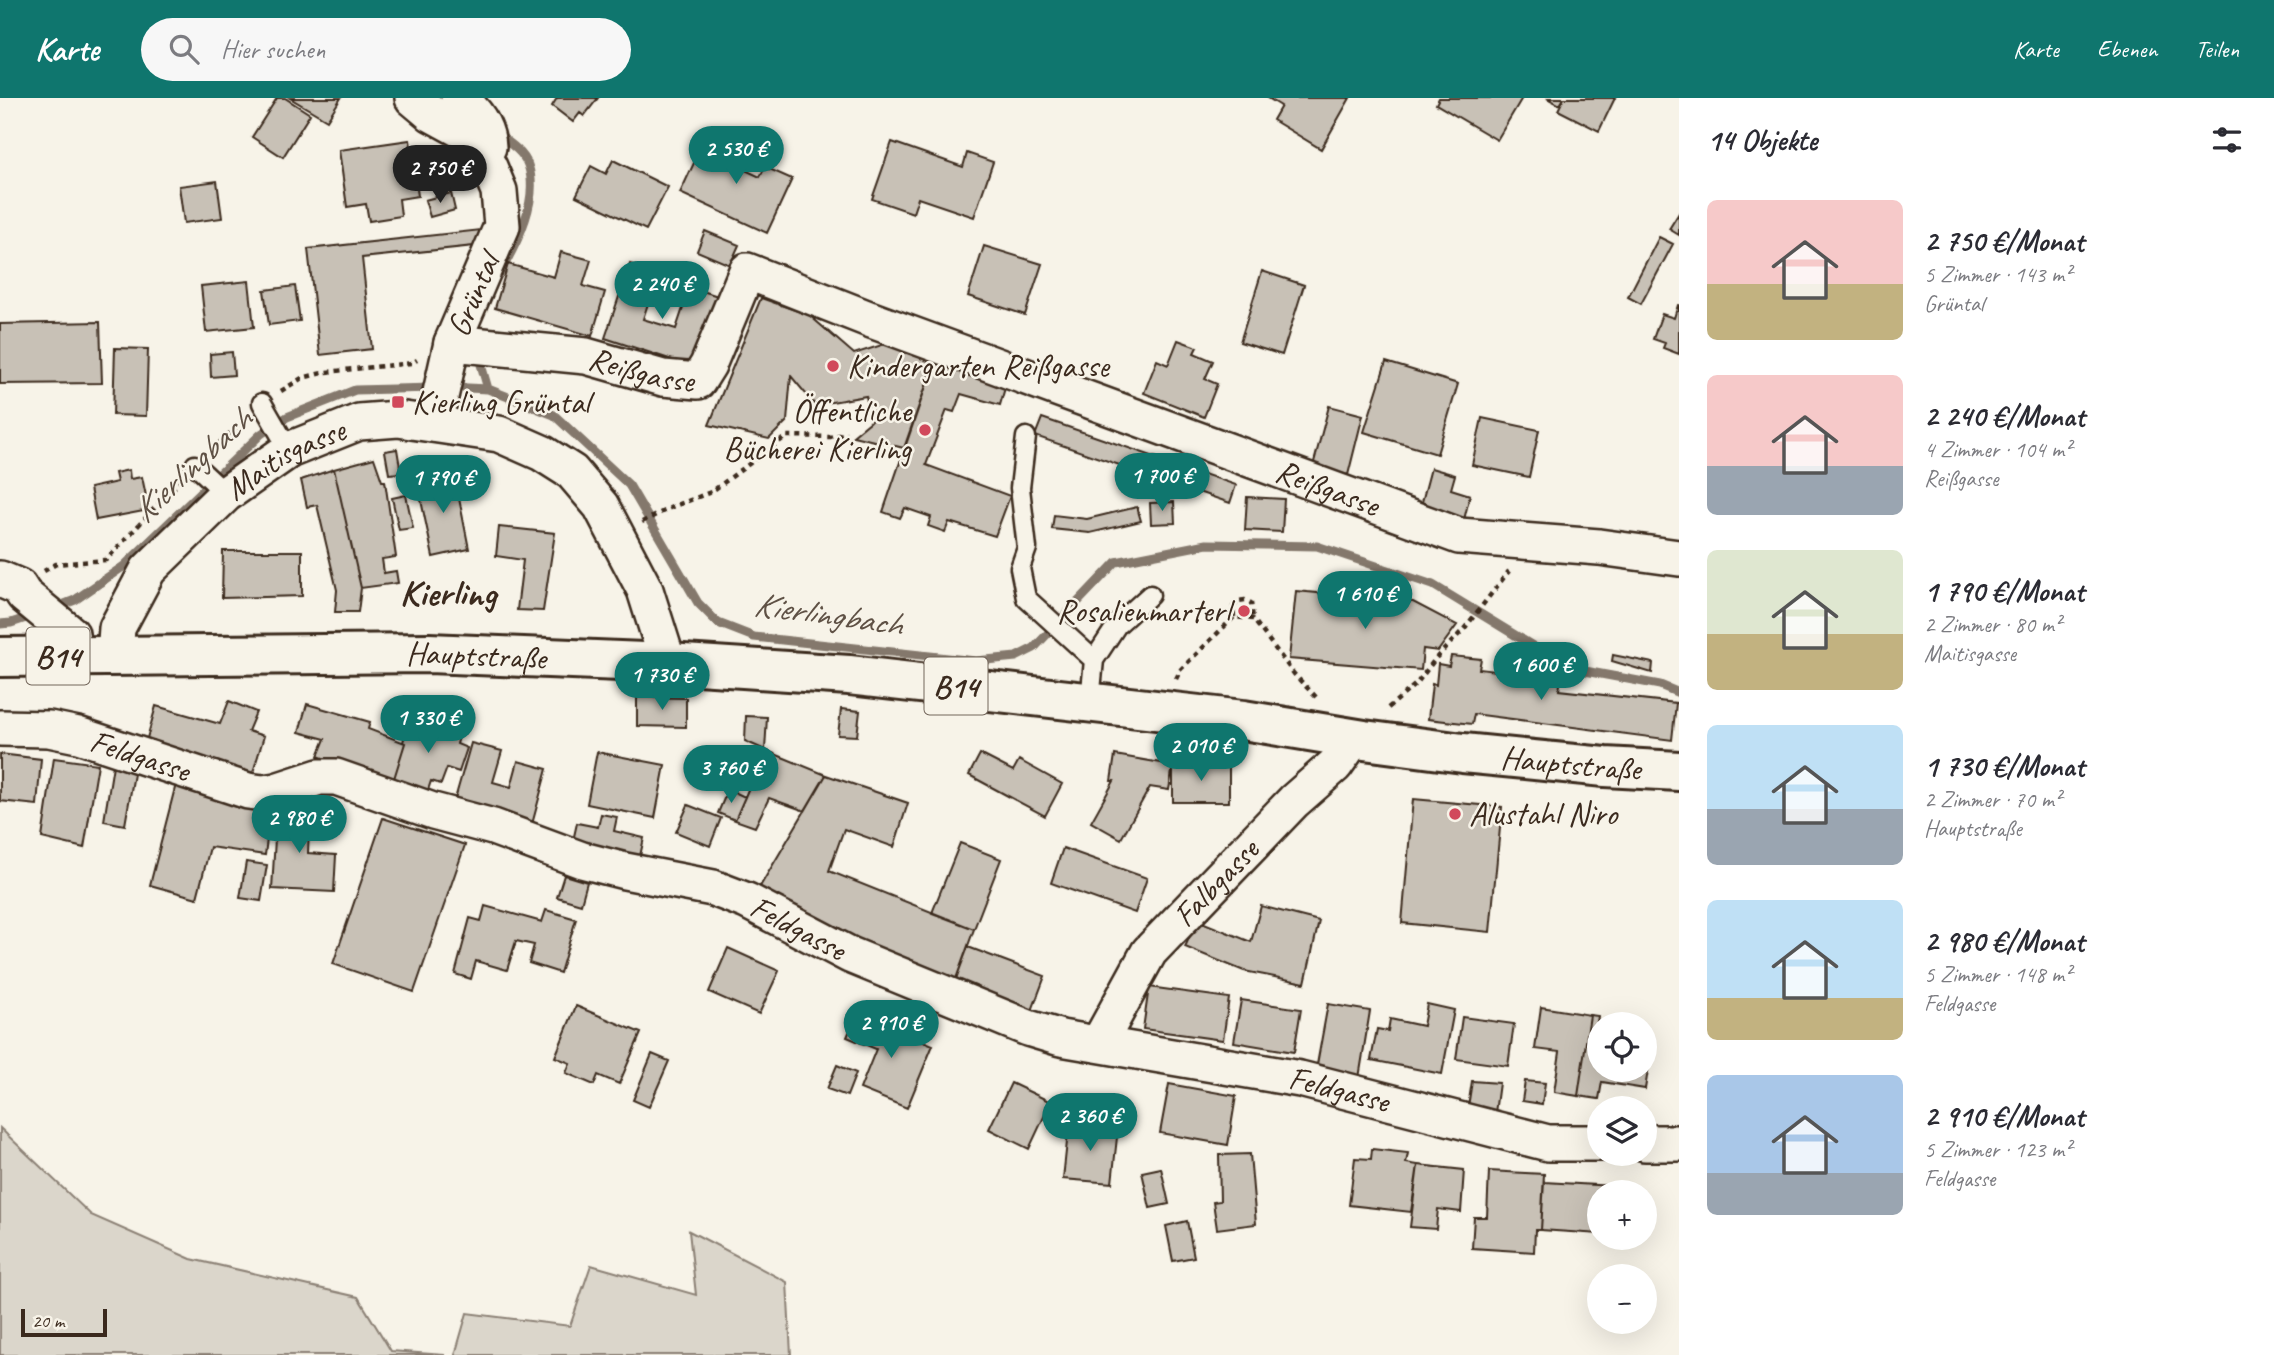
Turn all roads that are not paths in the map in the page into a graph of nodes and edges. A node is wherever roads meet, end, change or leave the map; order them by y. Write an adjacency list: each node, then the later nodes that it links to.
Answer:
1 (412, 98): 2 (street, Grüntal)
2 (477, 128): 3 (street, Grüntal)
3 (450, 351): 5 (street, Grüntal); 10 (street, Reißgasse)
4 (262, 403): 7 (lane)
5 (437, 411): 7 (street, Maitisgasse); 17 (street, Maitisgasse)
6 (1026, 437): 16 (lane)
7 (289, 450): 9 (street, Maitisgasse)
8 (195, 466): 9 (lane)
9 (226, 494): 14 (street, Maitisgasse)
10 (1679, 558)
11 (12, 587): 13 (street)
12 (1150, 595): 16 (lane)
13 (66, 640): 14 (main road, Hauptstraße / B14); 15 (main road, Hauptstraße / B14)
14 (115, 655): 17 (main road, Hauptstraße / B14)
15 (0, 657)
16 (1094, 660): 18 (lane)
17 (668, 663): 18 (main road, Hauptstraße / B14)
18 (1090, 701): 20 (main road, Hauptstraße / B14)
19 (0, 728): 22 (street, Feldgasse)
20 (1354, 738): 21 (main road, Hauptstraße / B14); 22 (street, Falbgasse)
21 (1679, 771)
22 (1099, 1043): 23 (street, Feldgasse)
23 (1587, 1143)
24 (1657, 1143): 25 (street)
25 (1679, 1143)

